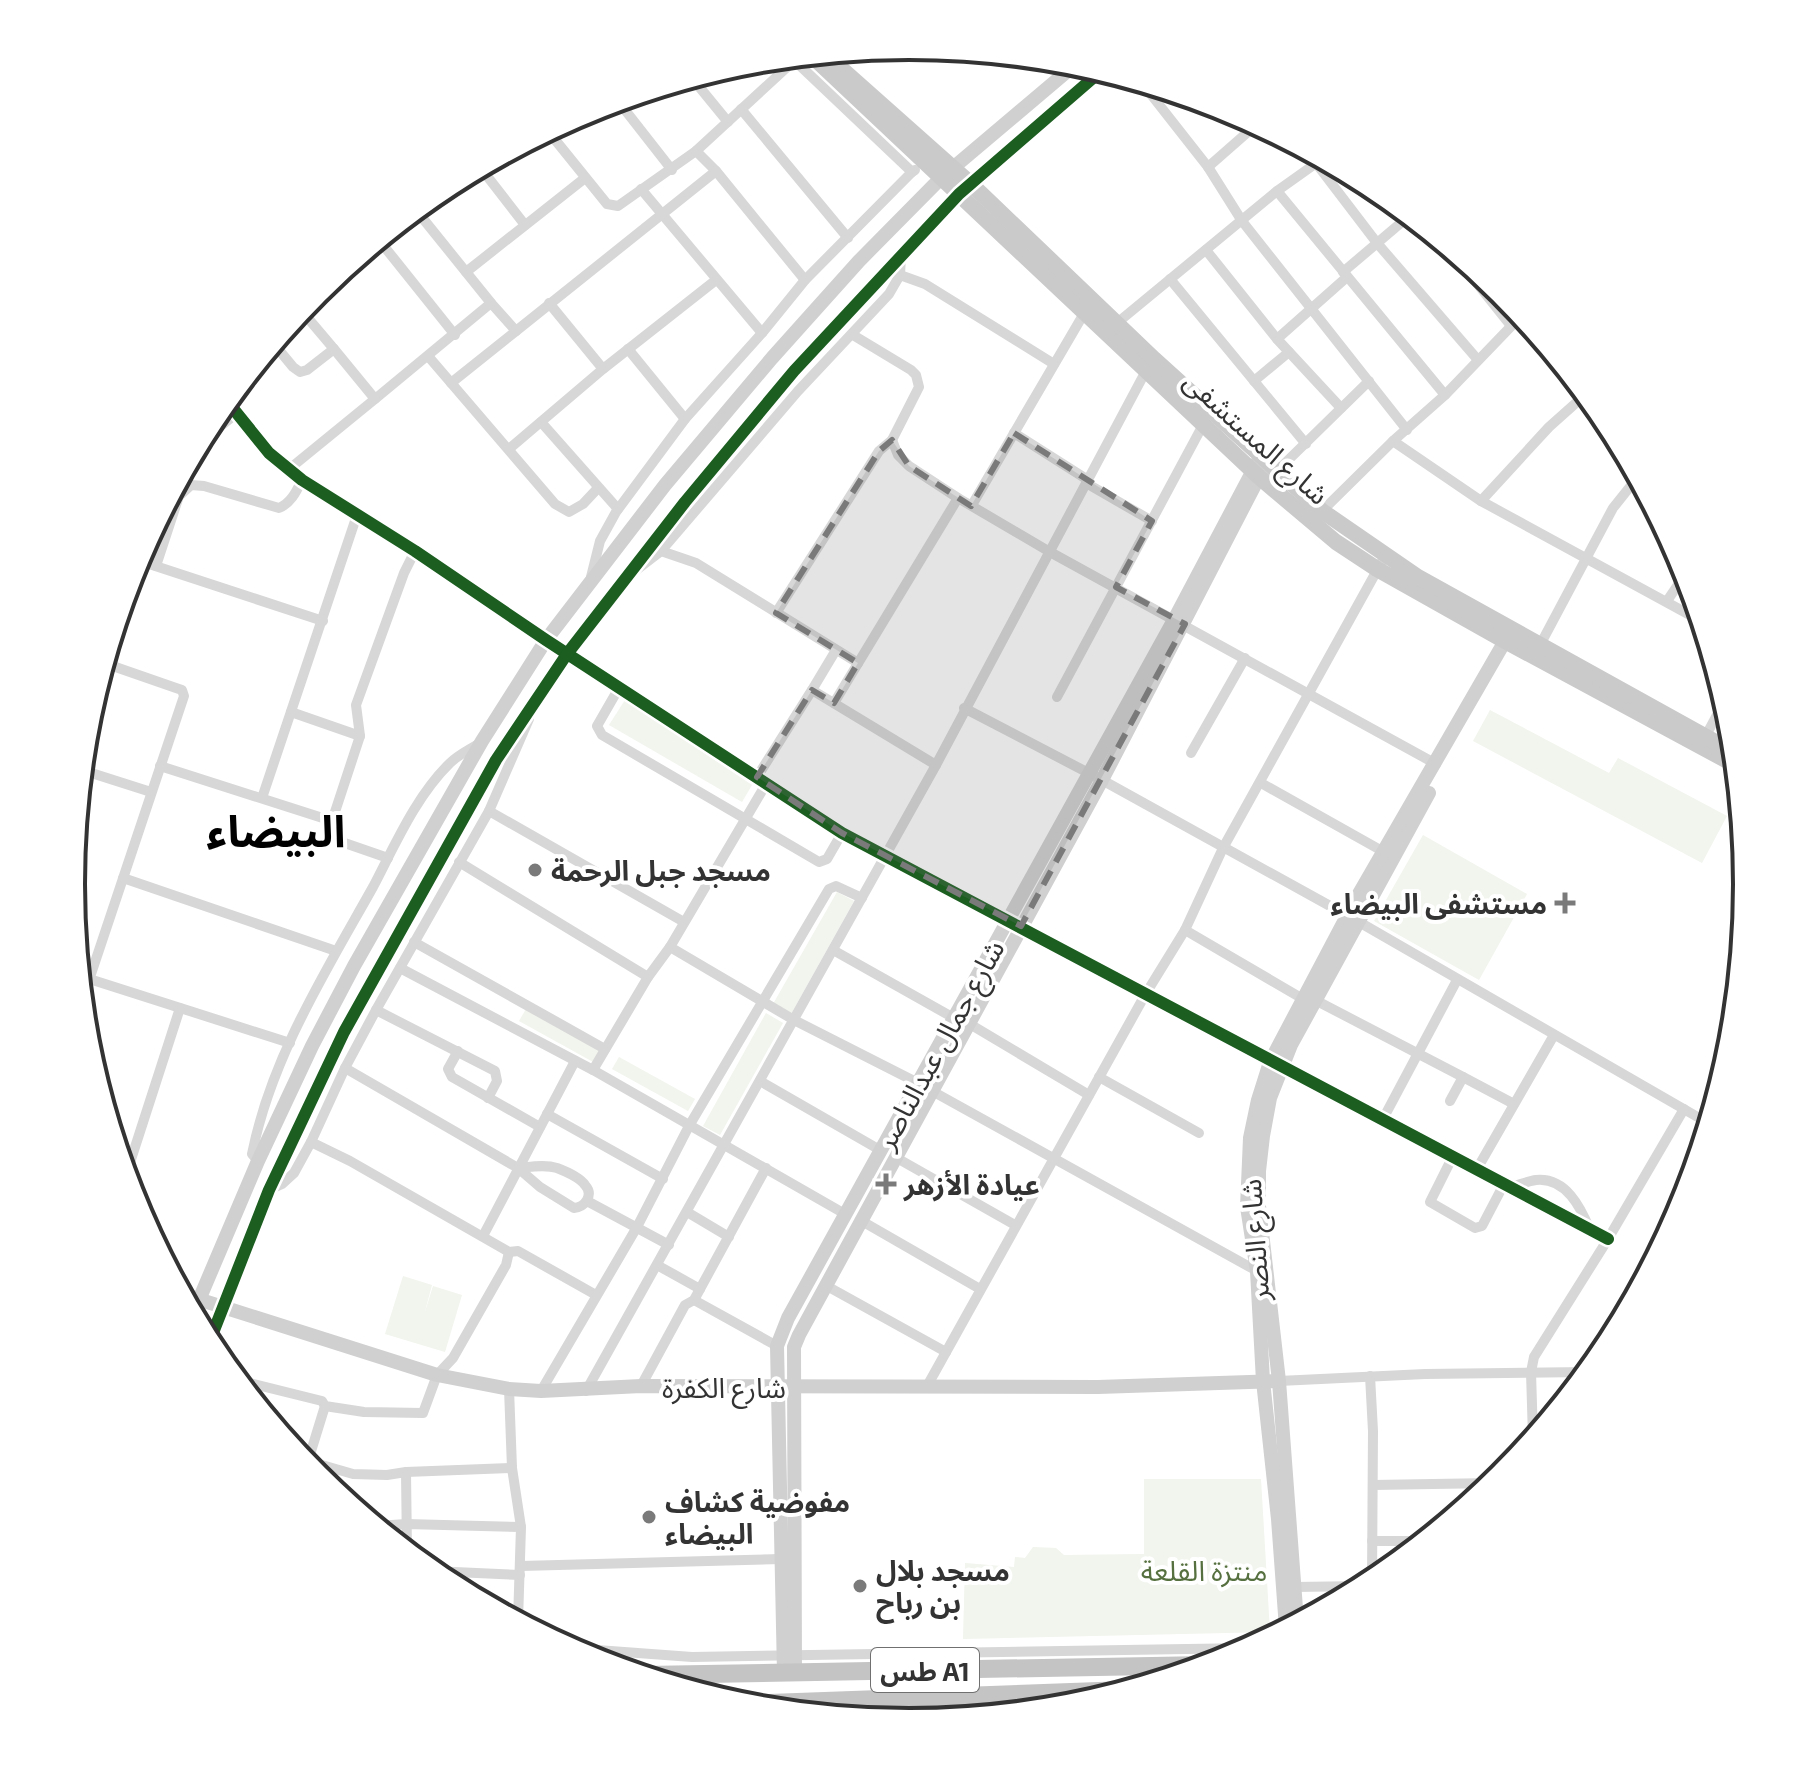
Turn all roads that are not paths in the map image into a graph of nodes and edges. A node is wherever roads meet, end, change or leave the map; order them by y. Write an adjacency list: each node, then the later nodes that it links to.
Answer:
1 (835, 64): 20 (main road, شارع المستشفى)
2 (821, 65): 16 (main road, شارع المستشفى)
3 (804, 67): 16 (street)
4 (783, 70): 9 (street)
5 (1063, 75): 20 (street)
6 (1092, 81): 25 (street)
7 (700, 87): 11 (street)
8 (1161, 100): 17 (street)
9 (741, 109): 11 (street); 32 (street)
10 (626, 111): 18 (street)
11 (728, 122): 14 (street)
12 (1247, 133): 17 (street)
13 (555, 140): 23 (street)
14 (696, 151): 18 (street); 19 (street)
15 (1313, 166): 26 (street)
16 (918, 167): 20 (main road, شارع المستشفى); 32 (street)
17 (1208, 167): 29 (street)
18 (672, 170): 24 (street)
19 (716, 171): 27 (street); 42 (street)
20 (947, 173): 25 (main road, شارع المستشفى); 108 (street)
21 (1329, 175): 33 (street)
22 (487, 176): 31 (street)
23 (585, 178): 24 (street); 31 (street)
24 (641, 189): 27 (street)
25 (965, 189): 36 (street); 46 (main road, شارع المستشفى)
26 (1277, 191): 29 (street); 39 (street)
27 (662, 214): 41 (street); 45 (street)
28 (423, 219): 37 (street)
29 (1242, 221): 35 (street); 47 (street)
30 (1401, 223): 33 (street)
31 (525, 225): 37 (street)
32 (848, 238): 42 (street)
33 (1377, 243): 39 (street); 62 (street)
34 (385, 248): 54 (street)
35 (1206, 250): 40 (street); 56 (street)
36 (901, 256): 38 (street); 107 (street)
37 (466, 272): 44 (street)
38 (900, 275): 55 (street); 63 (street)
39 (1345, 275): 47 (street); 69 (street)
40 (1170, 279): 49 (street); 66 (street)
41 (716, 280): 53 (street); 58 (street)
42 (805, 280): 53 (street)
43 (1488, 298): 51 (street)
44 (491, 303): 52 (street); 54 (street)
45 (549, 303): 52 (street); 65 (street)
46 (1088, 306): 49 (main road, شارع المستشفى); 63 (street); 64 (main road, شارع المستشفى)
47 (1312, 309): 56 (street); 67 (street)
48 (309, 319): 57 (street)
49 (1117, 323): 64 (main road, شارع المستشفى)
50 (1513, 324): 51 (street)
51 (1511, 326): 62 (street)
52 (516, 331): 68 (street)
53 (762, 333): 75 (street)
54 (455, 335): 61 (street)
55 (853, 335): 81 (street); 101 (street)
56 (1277, 339): 60 (street)
57 (334, 349): 59 (street); 70 (street)
58 (628, 349): 65 (street); 75 (street)
59 (280, 352)
60 (1289, 352): 66 (street); 72 (street)
61 (428, 356): 68 (street); 70 (street)
62 (1478, 360): 69 (street)
63 (1054, 364): 80 (street)
64 (1150, 365): 78 (main road, شارع المستشفى); 85 (main road, شارع المستشفى); 88 (street)
65 (603, 369): 77 (street)
66 (1254, 381): 83 (street)
67 (1369, 381): 72 (street); 79 (street)
68 (451, 383): 84 (street)
69 (1445, 395): 79 (street)
70 (375, 399): 86 (street)
71 (1577, 402): 93 (street)
72 (1341, 408): 83 (street)
73 (235, 411): 74 (street)
74 (237, 413): 76 (street); 86 (street)
75 (685, 419): 95 (street)
76 (228, 420)
77 (541, 422): 84 (street); 90 (street)
78 (1204, 423): 85 (main road, شارع المستشفى); 99 (street)
79 (1407, 430): 82 (street)
80 (1014, 433): 88 (street); 94 (street)
81 (892, 440): 92 (street); 113 (street)
82 (1393, 441): 93 (street); 98 (street)
83 (1306, 444): 85 (street)
84 (509, 449): 90 (street)
85 (1264, 468): 98 (main road, شارع المستشفى); 115 (street, شارع جمال عبدالناصر)
86 (288, 470): 87 (street)
87 (302, 480): 91 (street); 97 (street)
88 (1087, 481): 99 (street); 102 (street)
89 (1630, 486): 103 (street)
90 (598, 488): 95 (street)
91 (186, 490)
92 (958, 498): 94 (street); 122 (street)
93 (1481, 501): 103 (street)
94 (972, 505): 102 (street)
95 (618, 509): 108 (street)
96 (173, 514): 106 (street)
97 (357, 515): 100 (street); 114 (street)
98 (1317, 517): 104 (main road, شارع المستشفى)
99 (1152, 521): 109 (street)
100 (415, 551): 117 (street); 133 (street)
101 (661, 551): 107 (street); 113 (street)
102 (1050, 552): 109 (street); 130 (street)
103 (1585, 559): 111 (street); 119 (street)
104 (1381, 562): 116 (main road, شارع المستشفى); 127 (street)
105 (150, 564): 106 (street)
106 (156, 566): 114 (street)
107 (626, 576): 120 (street)
108 (589, 585): 117 (street)
109 (1116, 587): 115 (street); 128 (street)
110 (1677, 587): 111 (street)
111 (1667, 601): 112 (street)
112 (1687, 612)
113 (776, 613): 118 (street)
114 (323, 621): 131 (street)
115 (1180, 622): 121 (street); 143 (street, شارع جمال عبدالناصر)
116 (1510, 636): 119 (main road, شارع المستشفى); 139 (street, شارع النصر); 149 (street, شارع النصر)
117 (546, 640): 120 (street); 134 (street)
118 (836, 650): 122 (street); 125 (street)
119 (1537, 651): 135 (main road, شارع المستشفى)
120 (567, 654): 124 (street); 126 (street)
121 (1245, 658): 127 (street); 137 (street)
122 (858, 663): 129 (street)
123 (114, 667): 141 (street)
124 (620, 686): 144 (street); 150 (street)
125 (812, 690): 129 (street); 144 (street)
126 (539, 694): 148 (street); 217 (street)
127 (1310, 694): 139 (street); 145 (street)
128 (1057, 697)
129 (834, 703): 140 (street)
130 (964, 708): 140 (street); 143 (street)
131 (291, 712): 133 (street); 147 (street)
132 (1716, 717): 135 (street)
133 (360, 736): 151 (street)
134 (482, 741): 156 (street); 211 (street)
135 (1703, 741): 136 (main road, شارع المستشفى); 138 (main road, شارع المستشفى)
136 (1721, 747)
137 (1191, 753)
138 (1723, 756)
139 (1436, 764): 149 (street, شارع النصر)
140 (936, 765): 155 (street)
141 (160, 766): 146 (street); 147 (street)
142 (92, 773): 146 (street)
143 (1096, 777): 153 (street); 162 (street, شارع جمال عبدالناصر)
144 (762, 780): 150 (street); 152 (street)
145 (1261, 783): 153 (street); 154 (street)
146 (151, 792): 158 (street)
147 (262, 798): 151 (street)
148 (489, 811): 157 (street); 161 (street)
149 (1409, 818): 154 (street, شارع النصر); 160 (street, شارع النصر)
150 (744, 819): 152 (street); 161 (street)
151 (332, 821): 156 (street)
152 (842, 833): 155 (street)
153 (1223, 848): 160 (street); 163 (street)
154 (1384, 852): 160 (street, شارع النصر)
155 (885, 855): 159 (street); 162 (street)
156 (388, 858): 167 (street)
157 (459, 862): 164 (street); 170 (street)
158 (123, 878): 167 (street); 168 (street)
159 (862, 898): 166 (street); 175 (street)
160 (1353, 919): 172 (street); 174 (street, شارع النصر)
161 (684, 922): 165 (street)
162 (1015, 923): 173 (street); 179 (street, شارع جمال عبدالناصر)
163 (1185, 930): 173 (street); 174 (street)
164 (414, 942): 169 (street); 182 (street)
165 (670, 947): 170 (street); 175 (street)
166 (833, 950): 178 (street); 179 (street)
167 (336, 951): 181 (street)
168 (90, 965)
169 (400, 968): 177 (street); 185 (street)
170 (648, 977): 182 (street)
171 (91, 979): 176 (street)
172 (1457, 980): 180 (street); 184 (street)
173 (1145, 995): 186 (street); 189 (street)
174 (1309, 1000): 184 (street); 186 (street, شارع النصر)
175 (762, 1001): 178 (street); 201 (street)
176 (180, 1008): 181 (street); 208 (street)
177 (376, 1010): 183 (street); 187 (street)
178 (794, 1020): 191 (street); 192 (street)
179 (961, 1020): 192 (street, شارع جمال عبدالناصر); 193 (street)
180 (1554, 1035): 196 (street); 197 (street)
181 (290, 1043): 211 (street)
182 (605, 1049): 188 (street)
183 (458, 1051): 194 (street); 194 (street)
184 (1418, 1054): 190 (street); 200 (street)
185 (575, 1061): 188 (street); 198 (street)
186 (1276, 1063): 200 (street); 231 (street, شارع النصر); 247 (street, شارع النصر)
187 (345, 1068): 204 (street); 212 (street)
188 (593, 1070): 201 (street)
189 (1099, 1077): 193 (street); 203 (street)
190 (1463, 1077): 195 (street); 196 (street)
191 (760, 1081): 205 (street); 206 (street)
192 (925, 1087): 206 (street, شارع جمال عبدالناصر); 209 (street); 210 (street)
193 (1089, 1095): 210 (street)
194 (488, 1098): 202 (street)
195 (1450, 1101)
196 (1514, 1104): 214 (street)
197 (1684, 1109): 199 (street); 227 (street)
198 (547, 1114): 202 (street); 215 (street)
199 (1699, 1118)
200 (1383, 1119): 207 (street)
201 (689, 1126): 205 (street); 215 (street)
202 (540, 1127): 212 (street)
203 (1199, 1133)
204 (311, 1142): 217 (street); 225 (street)
205 (724, 1144): 213 (street); 219 (street)
206 (880, 1150): 220 (street, شارع جمال عبدالناصر)
207 (1453, 1156): 214 (street); 216 (street)
208 (132, 1157)
209 (895, 1157): 221 (street); 222 (street)
210 (1056, 1158): 222 (street); 231 (street)
211 (258, 1161): 236 (street)
212 (518, 1168): 218 (street); 218 (street); 225 (street)
213 (766, 1168): 220 (street); 226 (street)
214 (1477, 1169): 216 (street)
215 (663, 1179): 223 (street)
216 (1508, 1186): 224 (street); 224 (street)
217 (269, 1190): 238 (street)
218 (587, 1201): 223 (street)
219 (687, 1212): 226 (street); 228 (street)
220 (845, 1214): 240 (street, شارع جمال عبدالناصر)
221 (860, 1220): 232 (street); 233 (street)
222 (1015, 1225): 233 (street)
223 (637, 1227): 228 (street); 235 (street)
224 (1590, 1230): 227 (street)
225 (483, 1236): 229 (street)
226 (729, 1237): 234 (street)
227 (1608, 1239): 242 (street)
228 (669, 1245): 230 (street)
229 (509, 1252): 235 (street); 244 (street)
230 (657, 1265): 234 (street); 255 (street)
231 (1257, 1271): 246 (street, شارع النصر)
232 (825, 1285): 241 (street); 251 (street)
233 (980, 1289): 241 (street)
234 (697, 1294): 240 (street); 249 (street)
235 (596, 1295): 254 (street)
236 (198, 1300)
237 (202, 1306): 238 (street, شارع الكفرة)
238 (222, 1308): 239 (street); 244 (street, شارع الكفرة)
239 (215, 1327)
240 (777, 1346): 250 (street, شارع جمال عبدالناصر)
241 (946, 1352): 252 (street)
242 (1531, 1372): 243 (street); 245 (street); 257 (street)
243 (1573, 1372)
244 (437, 1375): 253 (street, شارع الكفرة); 256 (street)
245 (1370, 1376): 247 (street); 263 (street)
246 (1263, 1381): 247 (street, شارع الكفرة); 252 (street, شارع الكفرة); 278 (street, شارع النصر)
247 (1279, 1381): 275 (street, شارع النصر)
248 (254, 1384): 256 (street)
249 (641, 1386): 250 (street, شارع الكفرة); 255 (street, شارع الكفرة)
250 (777, 1387): 251 (street, شارع الكفرة); 270 (street, شارع جمال عبدالناصر)
251 (796, 1387): 252 (street, شارع الكفرة); 281 (street)
252 (926, 1388)
253 (509, 1389): 254 (street, شارع الكفرة); 260 (street)
254 (541, 1391): 255 (street, شارع الكفرة)
255 (586, 1391)
256 (325, 1406): 258 (street)
257 (1533, 1423)
258 (311, 1450)
259 (326, 1467): 261 (street)
260 (512, 1468): 261 (street); 266 (street)
261 (406, 1472): 264 (street)
262 (1474, 1483): 263 (street)
263 (1373, 1485): 268 (street)
264 (406, 1524): 265 (street); 266 (street); 267 (street)
265 (391, 1525)
266 (521, 1527): 272 (street)
267 (407, 1538)
268 (1372, 1541): 269 (street); 271 (street)
269 (1407, 1541)
270 (781, 1559): 272 (street); 281 (street, شارع جمال عبدالناصر)
271 (1372, 1565)
272 (520, 1570): 273 (street); 276 (street)
273 (454, 1571)
274 (1339, 1586): 275 (street)
275 (1294, 1587): 277 (street, شارع النصر)
276 (518, 1609)
277 (1296, 1611)
278 (1285, 1617)
279 (1213, 1649): 281 (street)
280 (610, 1651): 281 (street)
281 (789, 1665): 282 (highway, طس A1); 284 (highway, طس A1); 287 (highway)
282 (1171, 1665)
283 (680, 1675): 284 (highway, طس A1)
284 (741, 1675): 285 (highway)
285 (740, 1690)
286 (1069, 1692): 288 (highway, طس A1)
287 (791, 1699)
288 (813, 1702)

